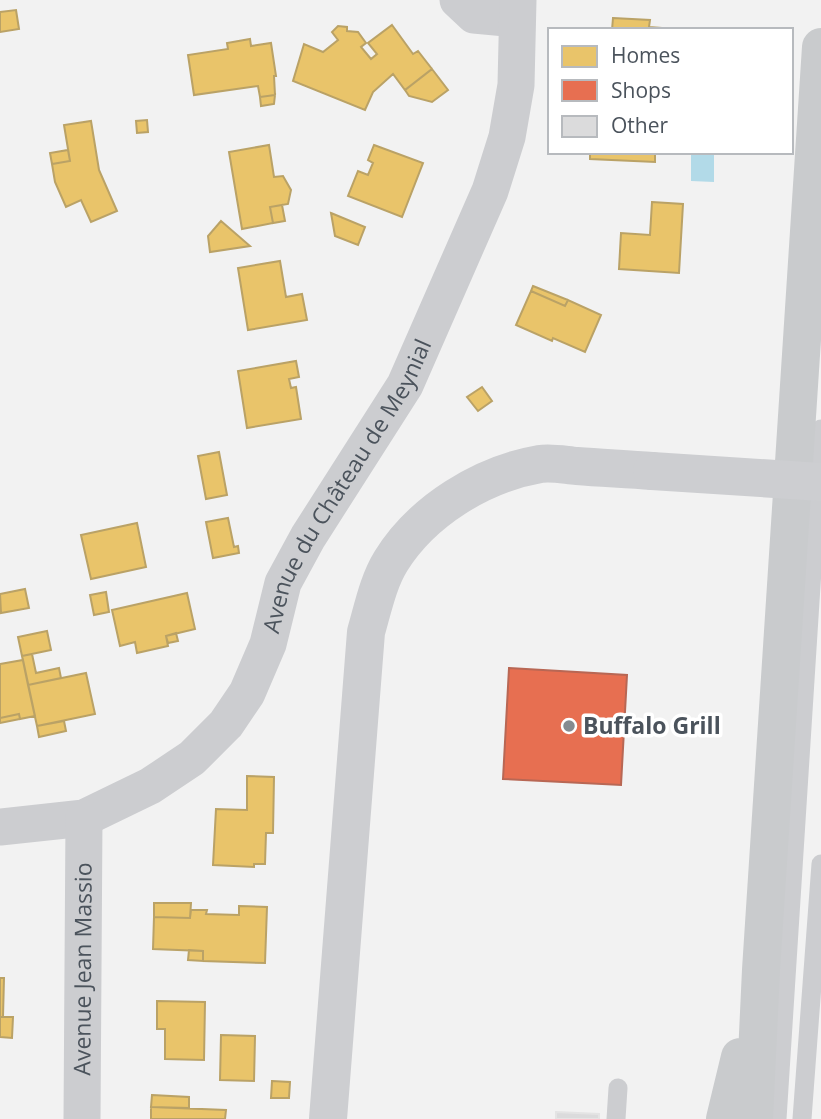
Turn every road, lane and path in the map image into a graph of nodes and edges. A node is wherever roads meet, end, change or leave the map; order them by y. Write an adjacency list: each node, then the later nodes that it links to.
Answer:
1 (458, 0): 2 (street)
2 (517, 10): 6 (street, Avenue du Château de Meynial)
3 (821, 47): 9 (main road)
4 (821, 429): 16 (lane)
5 (821, 482): 12 (street, bridge)
6 (84, 818): 7 (street, Avenue du Château de Meynial); 11 (street, Avenue Jean Massio)
7 (0, 827)
8 (821, 864): 17 (lane)
9 (761, 970): 14 (main road); 15 (main road)
10 (618, 1088): 13 (lane)
11 (82, 1119)
12 (328, 1119)
13 (616, 1119)
14 (725, 1119)
15 (754, 1119)
16 (776, 1119)
17 (802, 1119)

